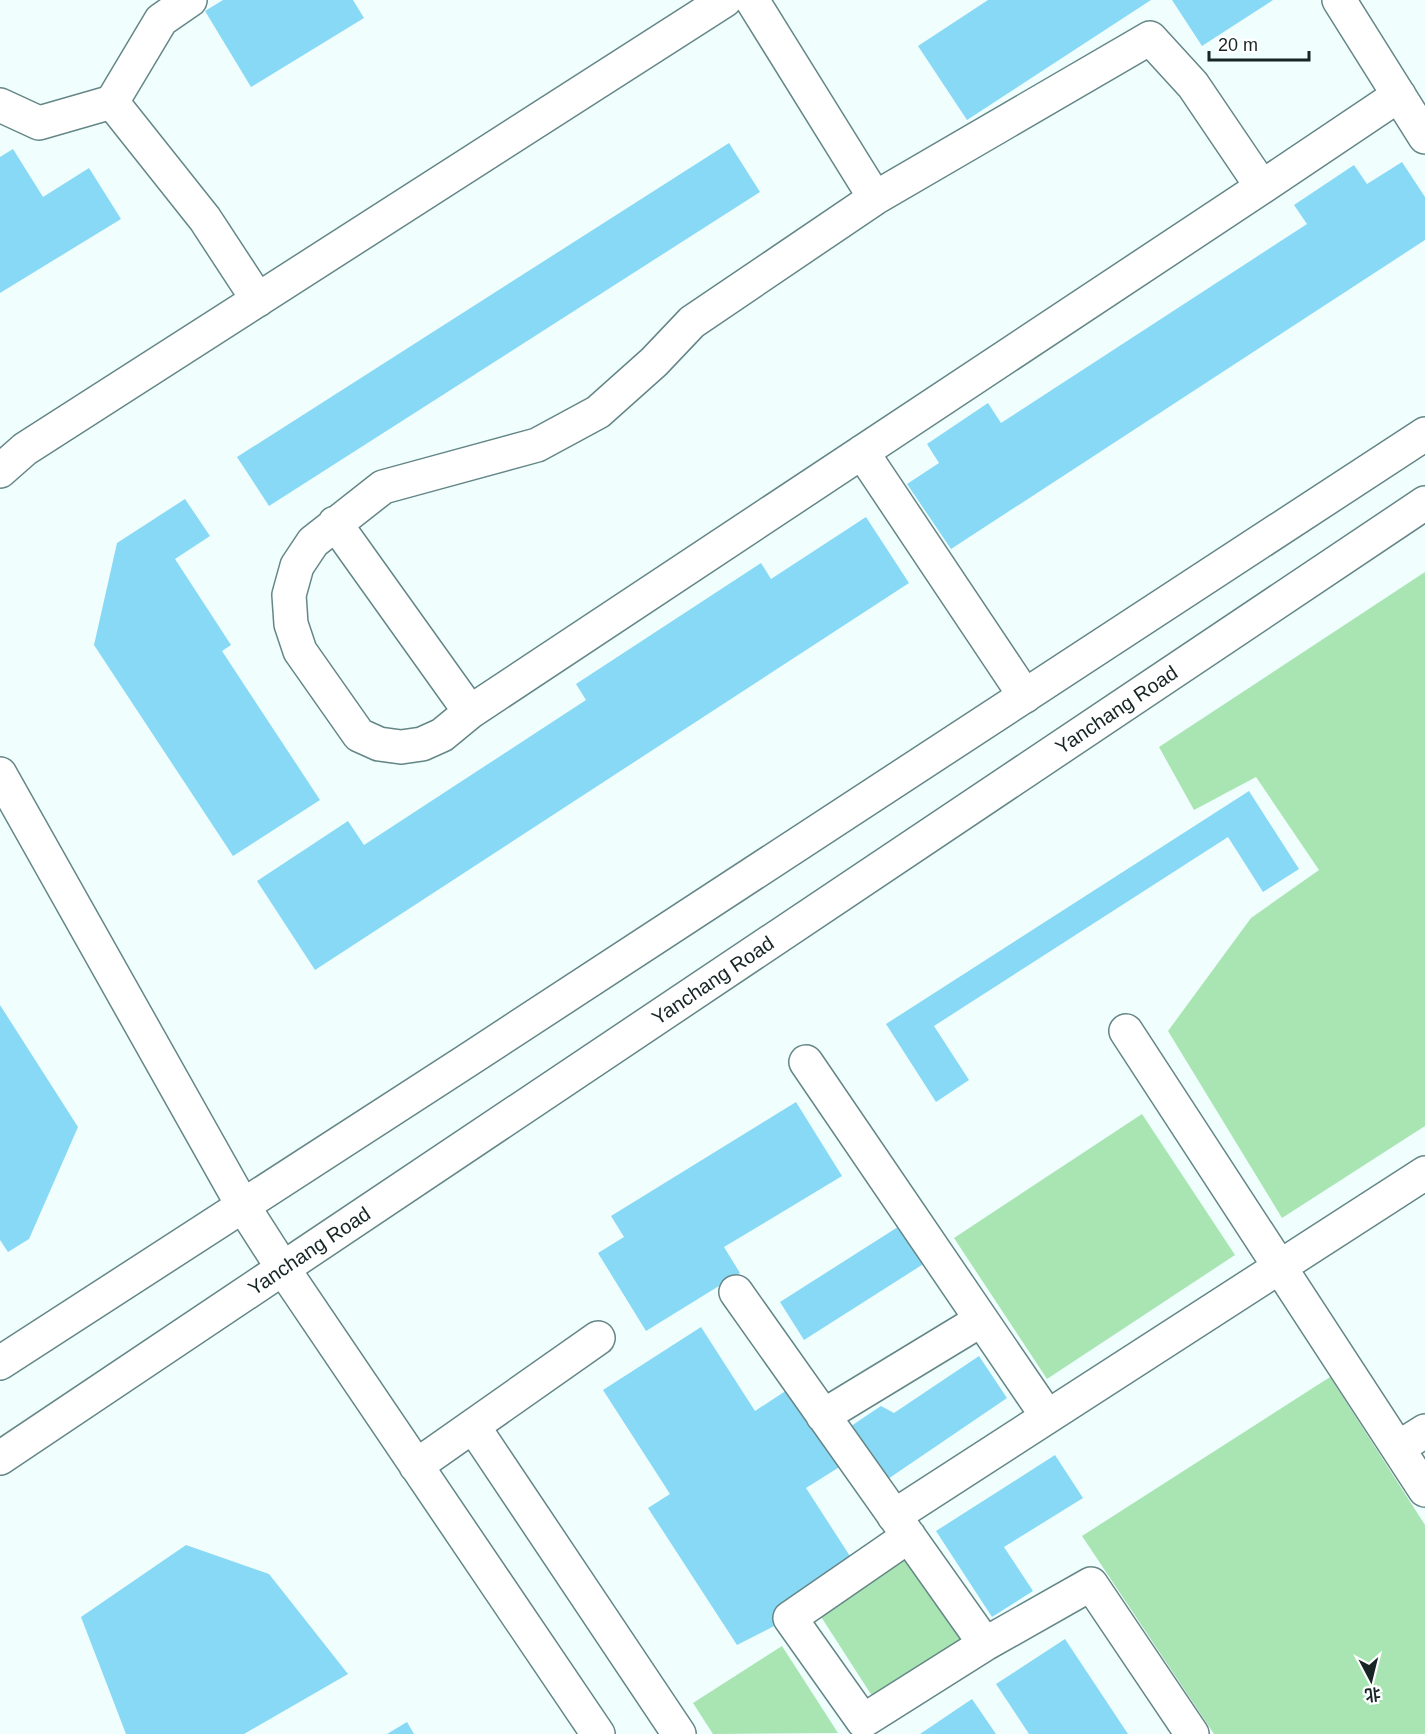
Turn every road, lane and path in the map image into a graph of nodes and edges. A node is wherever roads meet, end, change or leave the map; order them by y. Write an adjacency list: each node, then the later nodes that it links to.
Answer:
1 (190, 0): 6 (street)
2 (725, 0): 11 (street)
3 (753, 0): 10 (street)
4 (1339, 0): 5 (street)
5 (1399, 95): 8 (street); 9 (street)
6 (112, 102): 7 (street); 11 (street)
7 (0, 105)
8 (1425, 137)
9 (1262, 187): 10 (street); 13 (street)
10 (875, 198): 16 (street)
11 (258, 300): 14 (street)
12 (1425, 434): 17 (street)
13 (862, 452): 17 (street); 18 (street)
14 (0, 471)
15 (1425, 503): 25 (street, Yanchang Road)
16 (335, 523): 18 (street); 18 (street)
17 (1025, 696): 23 (street)
18 (470, 712)
19 (0, 774): 23 (street)
20 (1126, 1031): 24 (street)
21 (806, 1062): 27 (street)
22 (1425, 1173): 24 (street)
23 (243, 1206): 25 (street); 29 (street)
24 (1279, 1266): 31 (street); 34 (street)
25 (282, 1267): 35 (street, Yanchang Road); 36 (street)
26 (736, 1292): 30 (street)
27 (981, 1320): 30 (street); 31 (street)
28 (598, 1338): 32 (street)
29 (0, 1363)
30 (824, 1416): 38 (street)
31 (1047, 1416): 38 (street)
32 (473, 1426): 36 (street); 41 (street)
33 (1425, 1431): 34 (street)
34 (1398, 1448): 37 (street)
35 (0, 1458)
36 (416, 1466): 40 (street)
37 (1425, 1490)
38 (902, 1526): 39 (street); 39 (street)
39 (985, 1644): 42 (street)
40 (598, 1734)
41 (679, 1734)
42 (1192, 1734)

